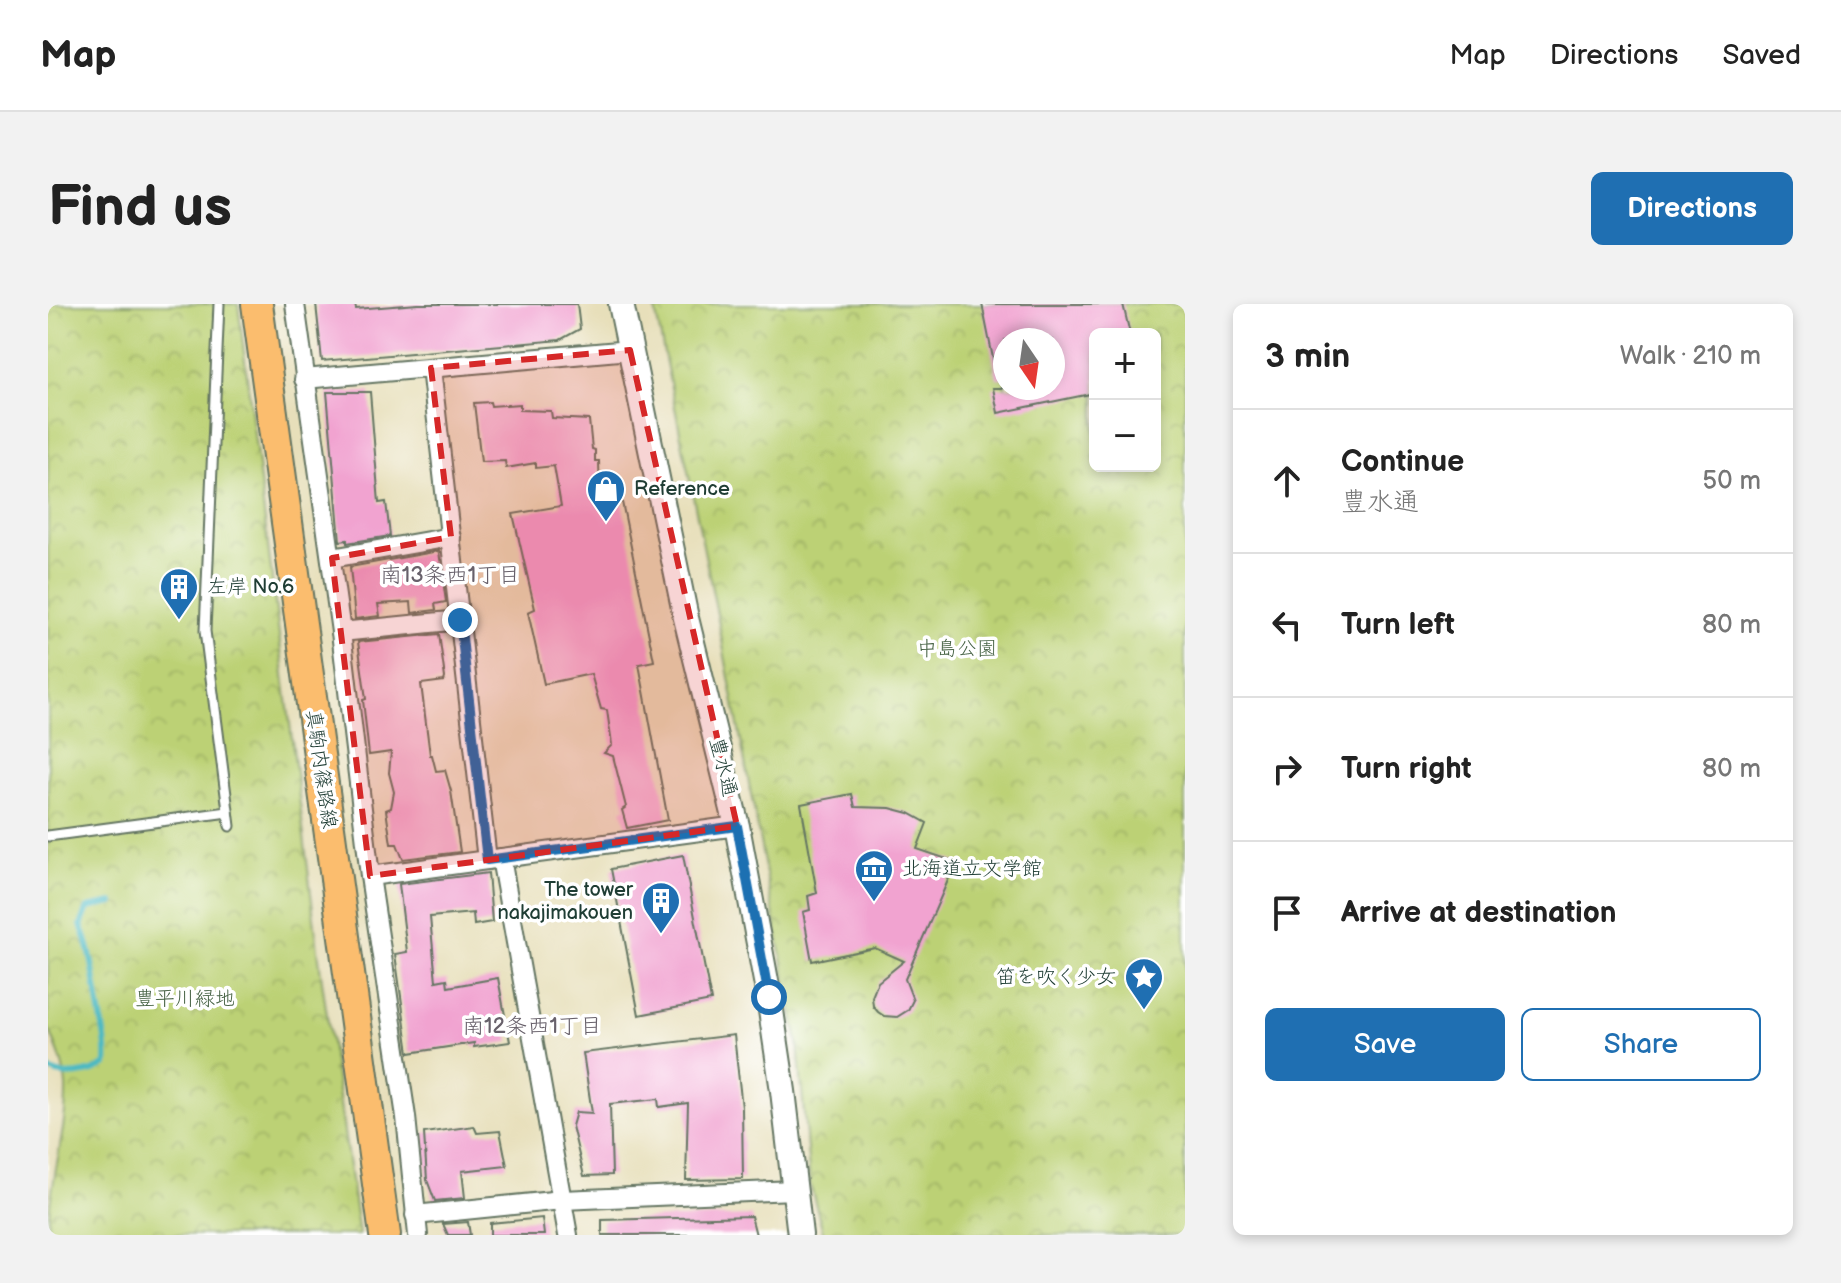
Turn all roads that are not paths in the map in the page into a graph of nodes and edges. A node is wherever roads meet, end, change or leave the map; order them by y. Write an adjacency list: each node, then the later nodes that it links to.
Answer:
1 (219, 304): 12 (lane)
2 (257, 304): 21 (main road, 真駒内篠路線)
3 (295, 304): 7 (street)
4 (621, 304): 5 (street, 豊水通)
5 (630, 350): 6 (street); 14 (street, 豊水通)
6 (431, 368): 7 (street); 8 (street)
7 (304, 379): 9 (street)
8 (451, 537): 9 (street); 10 (street)
9 (332, 558): 11 (street)
10 (460, 620): 11 (street); 16 (street)
11 (341, 632): 17 (street)
12 (228, 812): 13 (lane); 15 (lane)
13 (230, 826)
14 (737, 826): 16 (street); 18 (street, 豊水通)
15 (48, 836)
16 (494, 859): 17 (street); 19 (street)
17 (370, 876): 20 (street)
18 (794, 1190): 19 (street); 24 (street, 豊水通)
19 (562, 1200): 20 (street); 23 (street)
20 (415, 1215): 22 (street)
21 (385, 1235)
22 (418, 1235)
23 (568, 1235)
24 (800, 1235)

